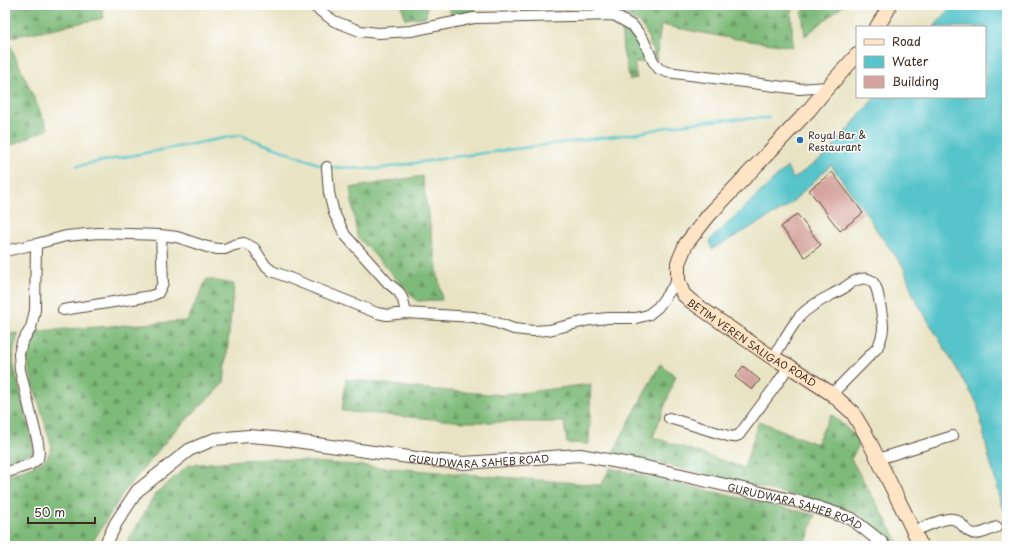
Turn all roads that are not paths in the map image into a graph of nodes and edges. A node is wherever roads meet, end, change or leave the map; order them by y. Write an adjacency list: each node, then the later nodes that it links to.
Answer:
1 (312, 5): 4 (street)
2 (596, 5): 4 (street)
3 (887, 6): 5 (main road)
4 (615, 15): 7 (street)
5 (878, 26)
6 (856, 56): 7 (main road)
7 (828, 86): 12 (main road)
8 (327, 167): 14 (street)
9 (161, 235): 10 (street); 13 (street); 14 (street)
10 (36, 244): 11 (street); 21 (street)
11 (5, 250)
12 (678, 280): 14 (street); 15 (main road, BETIM VEREN SALIGAO ROAD)
13 (63, 310)
14 (406, 313)
15 (773, 358): 16 (main road, BETIM VEREN SALIGAO ROAD); 17 (street)
16 (788, 366): 17 (main road, BETIM VEREN SALIGAO ROAD); 18 (street)
17 (832, 394): 20 (main road, BETIM VEREN SALIGAO ROAD)
18 (669, 418)
19 (953, 436): 20 (street)
20 (878, 459): 23 (main road, BETIM VEREN SALIGAO ROAD)
21 (5, 473)
22 (997, 527): 23 (street)
23 (914, 532): 26 (main road, BETIM VEREN SALIGAO ROAD)
24 (105, 546): 25 (street, GURUDWARA SAHEB ROAD)
25 (884, 546)
26 (921, 546)

